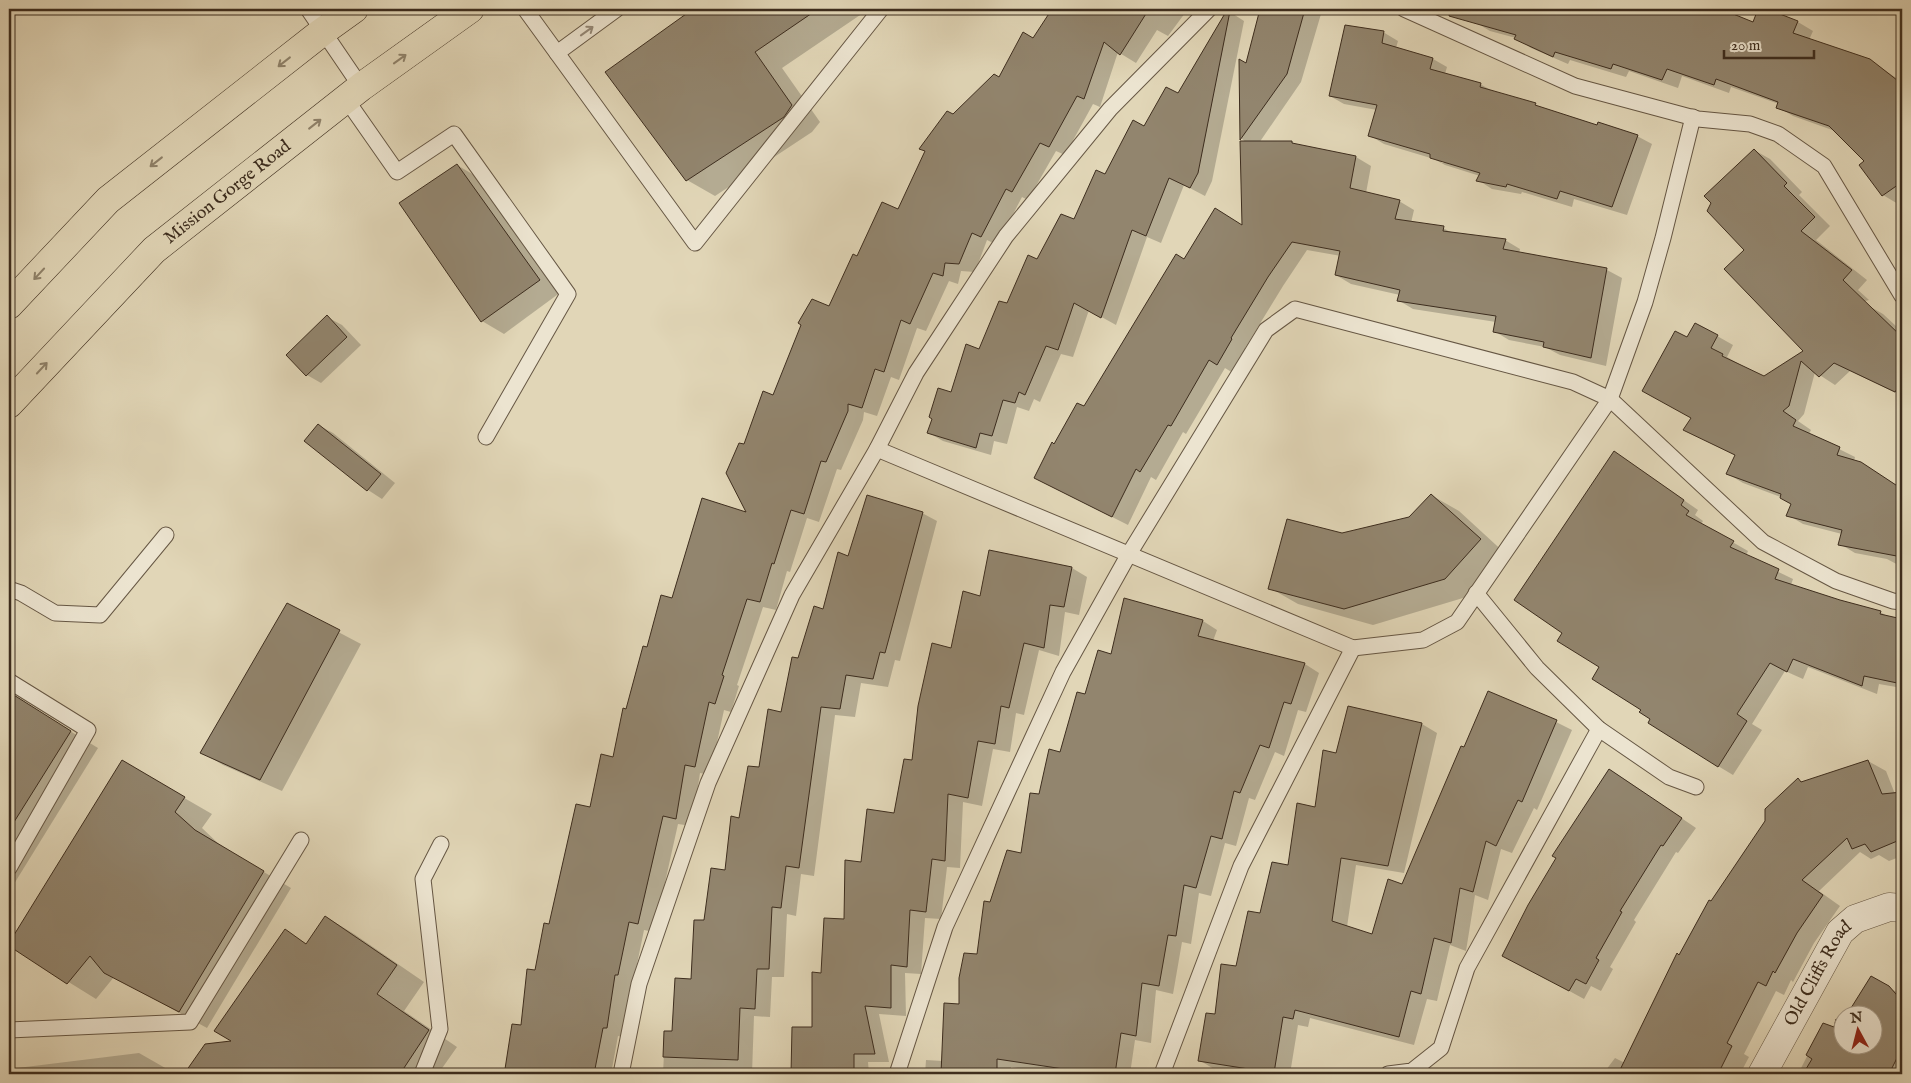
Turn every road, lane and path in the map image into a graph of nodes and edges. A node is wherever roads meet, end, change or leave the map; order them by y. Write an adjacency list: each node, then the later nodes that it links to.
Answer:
1 (308, 9): 9 (lane)
2 (354, 9): 9 (main road)
3 (470, 9): 11 (main road, Mission Gorge Road, one-way to 3)
4 (525, 9): 10 (lane)
5 (617, 9): 10 (lane, one-way to 5)
6 (881, 9): 10 (lane)
7 (1209, 9): 18 (lane)
8 (1404, 9): 12 (lane)
9 (322, 32): 11 (lane); 14 (main road, one-way to 14)
10 (557, 53)
11 (354, 93): 16 (main road, Mission Gorge Road, one-way to 11); 17 (lane)
12 (1693, 117): 13 (lane); 15 (lane)
13 (1902, 296)
14 (9, 305)
15 (1610, 399): 20 (lane); 22 (lane); 23 (lane)
16 (9, 404)
17 (486, 437)
18 (877, 449): 20 (lane); 34 (lane)
19 (166, 535): 21 (lane)
20 (1129, 554): 24 (lane); 35 (lane)
21 (9, 589)
22 (1476, 593): 24 (lane); 26 (lane)
23 (1902, 602)
24 (1353, 648): 36 (lane)
25 (9, 681): 30 (lane)
26 (1599, 729): 27 (lane); 37 (lane)
27 (1696, 788)
28 (301, 840): 32 (lane)
29 (441, 844): 33 (lane)
30 (9, 868)
31 (1902, 908): 38 (street, Old Cliffs Road)
32 (9, 1030)
33 (422, 1074)
34 (621, 1074)
35 (897, 1074)
36 (1162, 1074)
37 (1388, 1074)
38 (1762, 1074)

